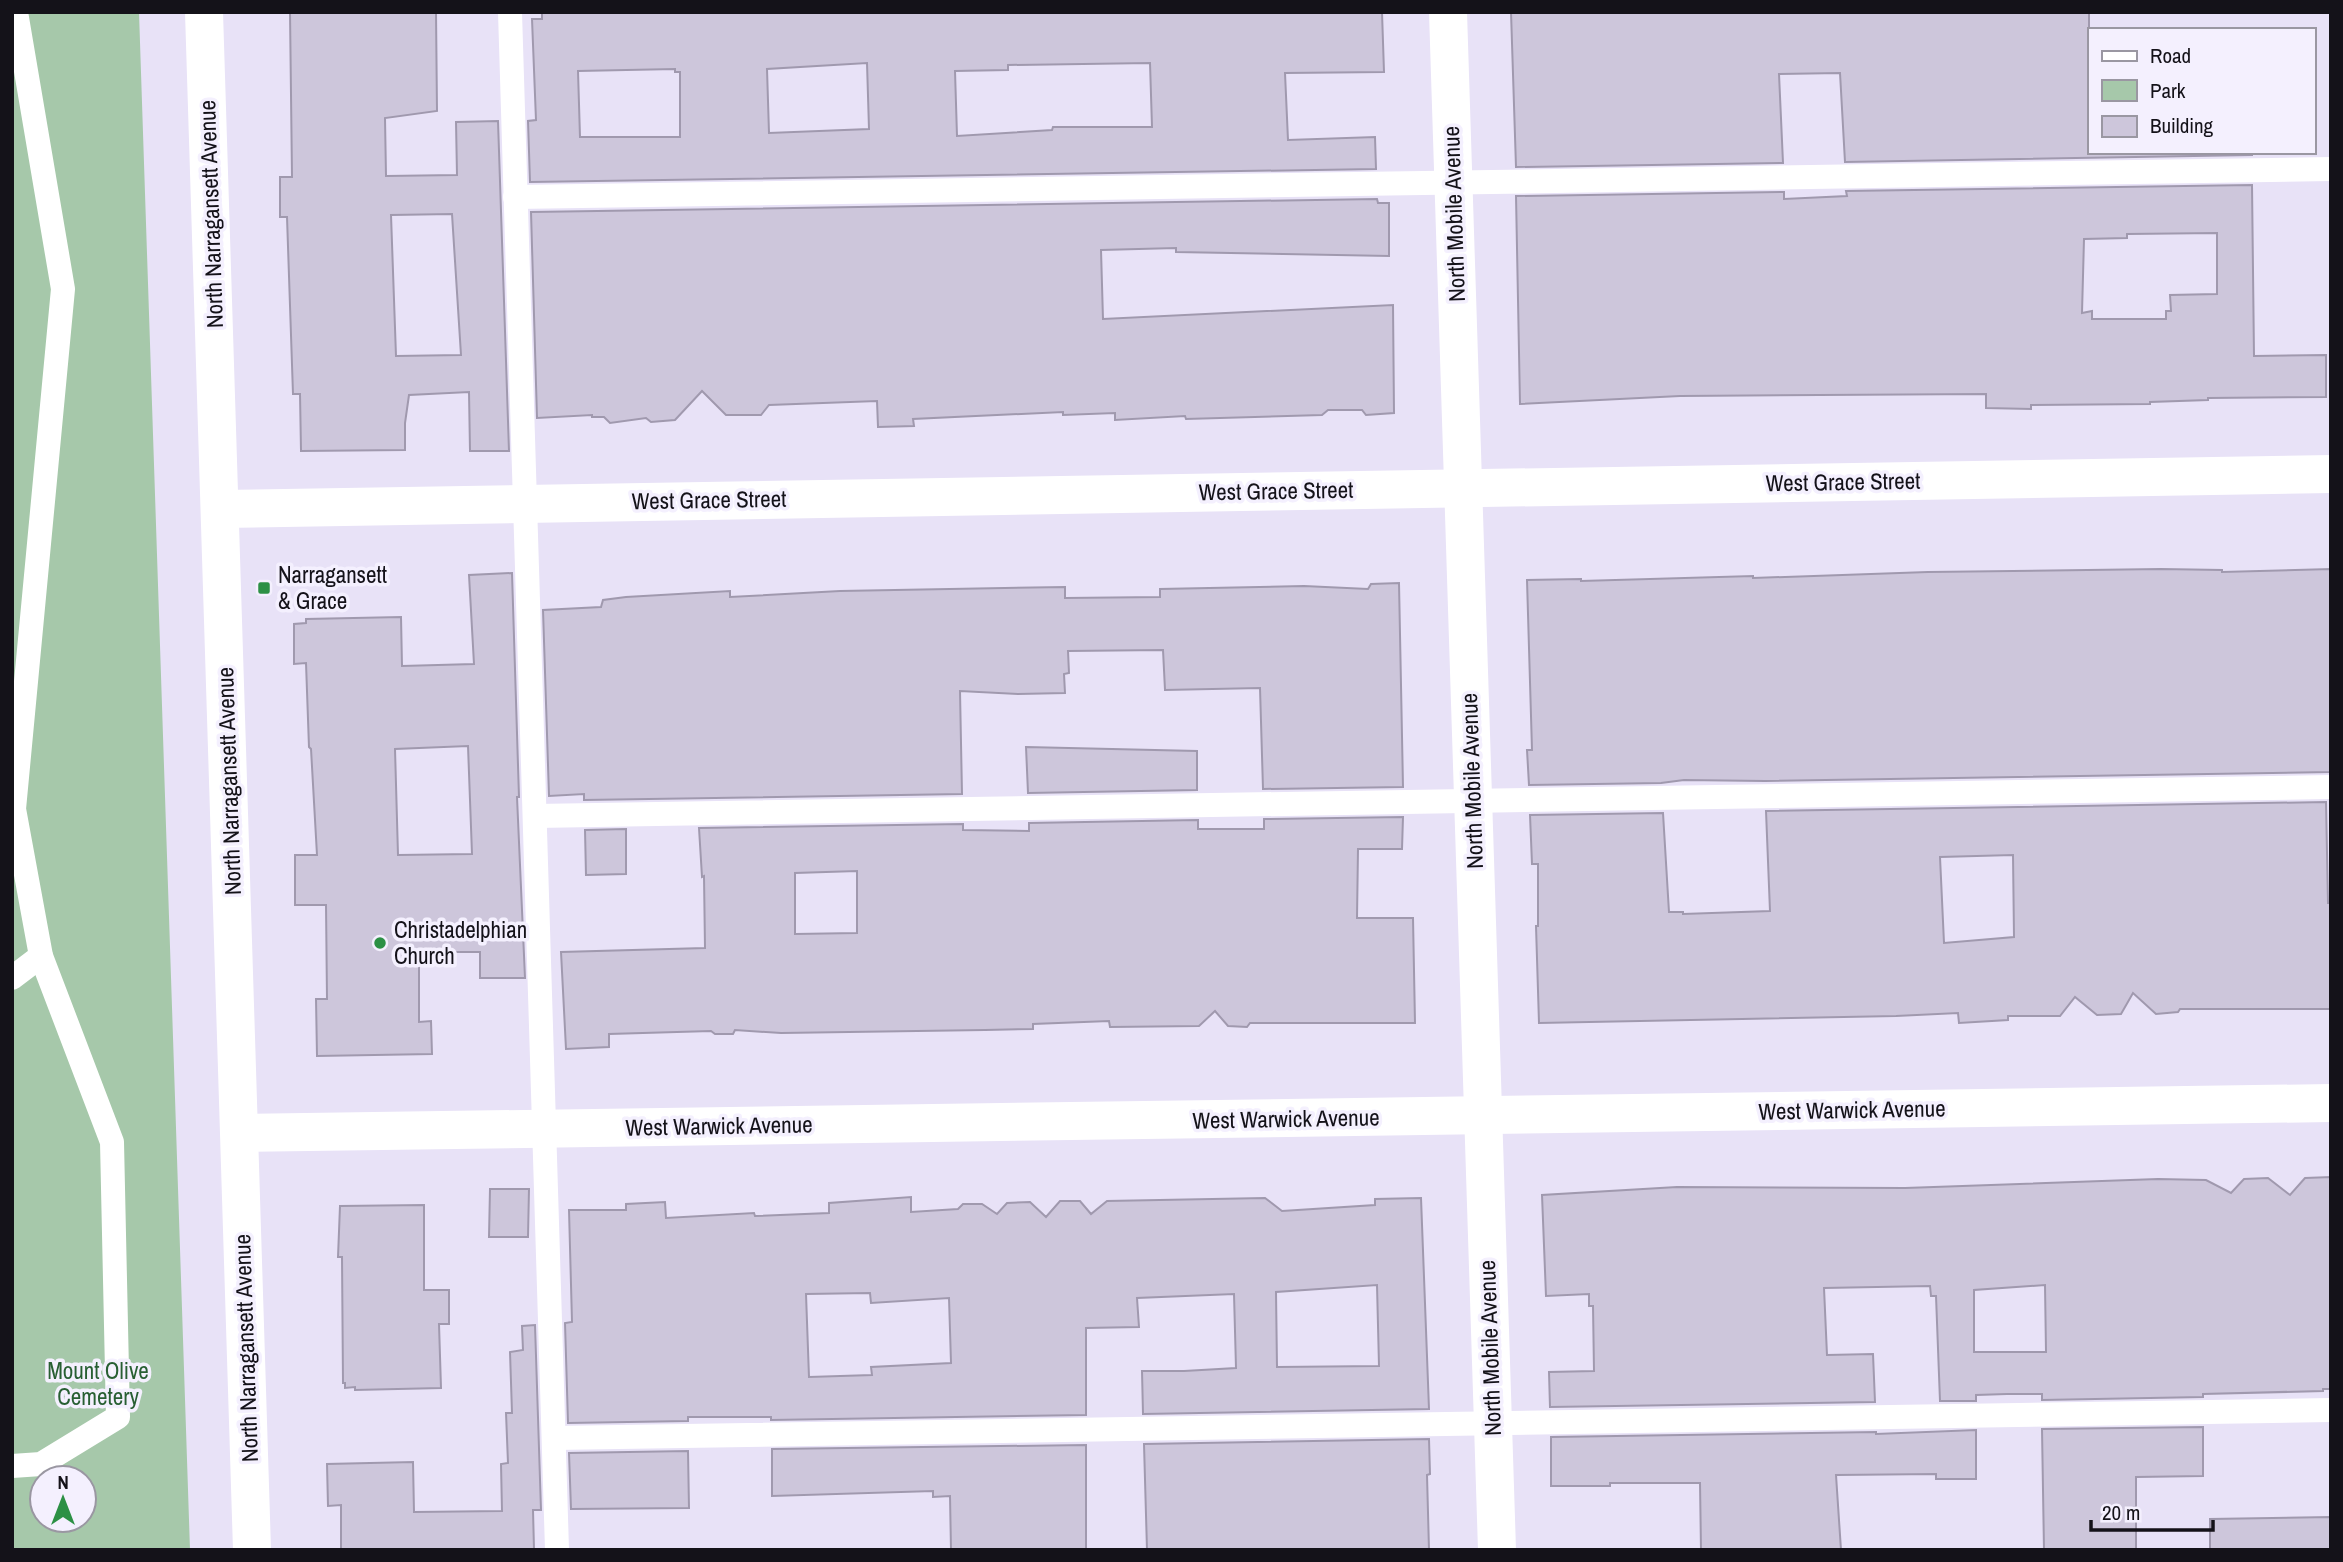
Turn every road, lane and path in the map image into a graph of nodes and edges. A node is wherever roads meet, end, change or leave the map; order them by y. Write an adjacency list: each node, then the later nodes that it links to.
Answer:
1 (16, 12): 14 (lane)
2 (204, 12): 11 (street, North Narragansett Avenue)
3 (510, 12): 7 (lane)
4 (1448, 12): 6 (street, North Mobile Avenue)
5 (2331, 169): 6 (lane)
6 (1454, 183): 7 (lane); 9 (street, North Mobile Avenue)
7 (516, 197): 10 (lane)
8 (2331, 474): 9 (street, West Grace Street)
9 (1463, 488): 10 (street, West Grace Street); 13 (street, North Mobile Avenue)
10 (525, 503): 11 (street, West Grace Street); 15 (lane)
11 (220, 509): 21 (street, North Narragansett Avenue)
12 (2331, 787): 13 (lane)
13 (1473, 801): 15 (lane); 19 (street, North Mobile Avenue)
14 (13, 809): 16 (lane)
15 (535, 816): 20 (lane)
16 (41, 956): 17 (lane); 25 (lane)
17 (12, 978)
18 (2331, 1103): 19 (street, West Warwick Avenue)
19 (1483, 1116): 20 (street, West Warwick Avenue); 23 (street, North Mobile Avenue)
20 (545, 1128): 21 (street, West Warwick Avenue); 24 (lane)
21 (240, 1133): 26 (street, North Narragansett Avenue)
22 (2331, 1410): 23 (lane)
23 (1493, 1423): 24 (lane); 28 (street, North Mobile Avenue)
24 (554, 1438): 27 (lane)
25 (12, 1466)
26 (252, 1550)
27 (557, 1550)
28 (1497, 1550)

